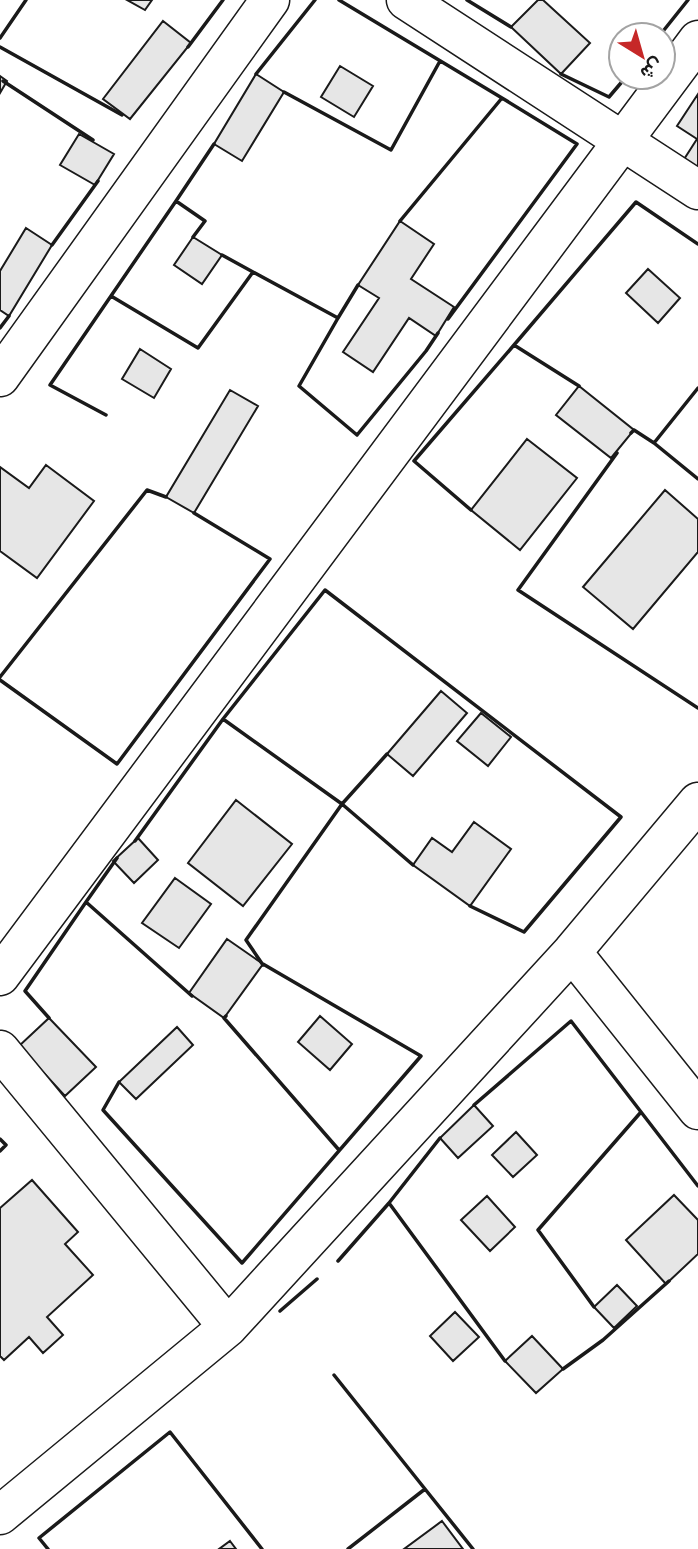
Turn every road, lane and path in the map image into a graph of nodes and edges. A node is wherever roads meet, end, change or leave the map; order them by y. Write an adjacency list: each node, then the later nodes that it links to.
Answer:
1 (270, 0): 6 (street)
2 (406, 0): 4 (street)
3 (698, 40): 4 (street)
4 (622, 141): 5 (street); 9 (street)
5 (698, 190)
6 (0, 377)
7 (698, 802): 8 (street)
8 (572, 952): 11 (street); 12 (street)
9 (0, 976)
10 (0, 1050): 12 (street)
11 (698, 1110)
12 (228, 1327): 13 (street)
13 (0, 1515)

